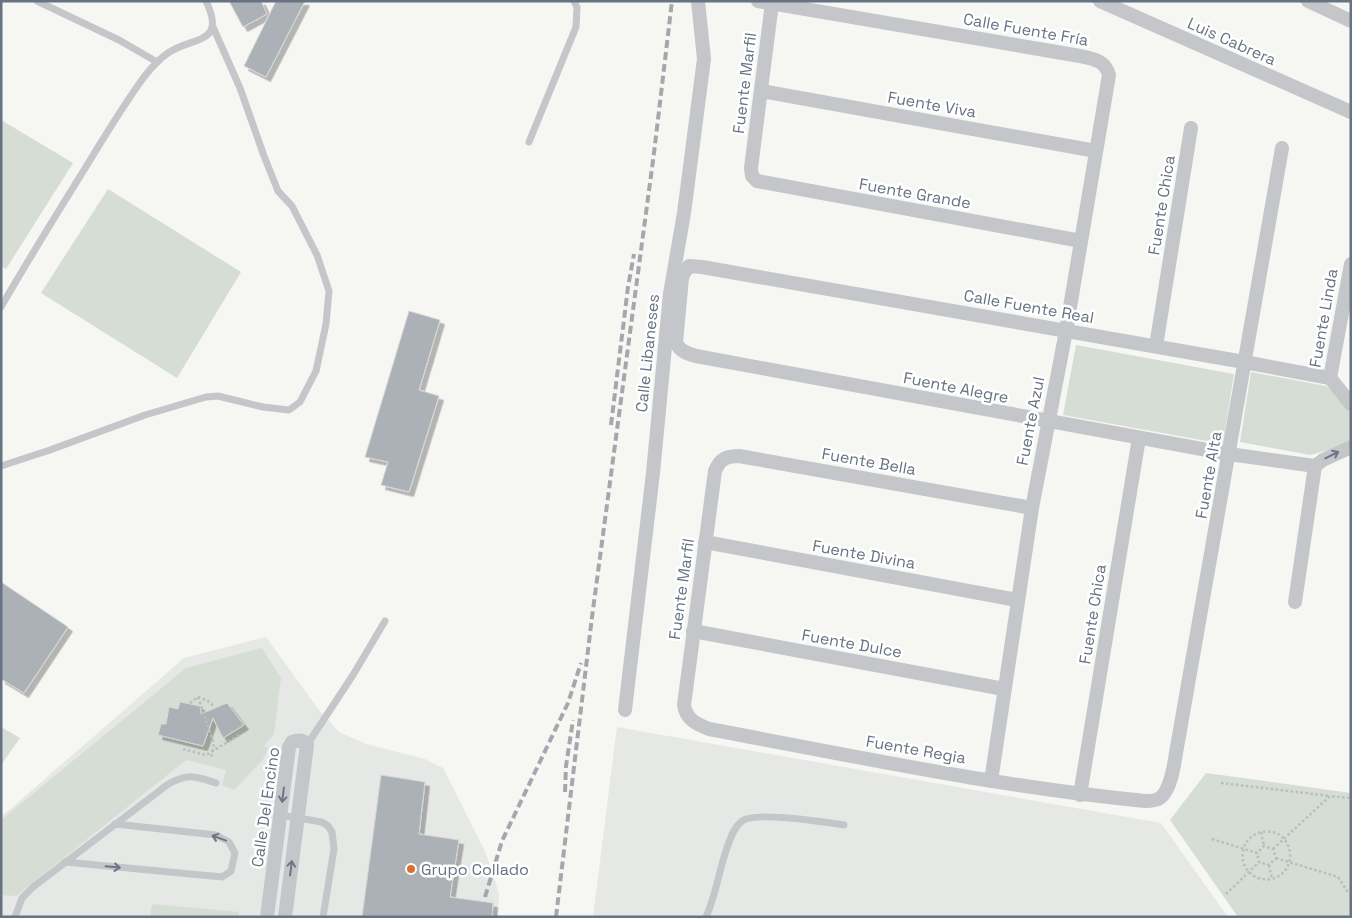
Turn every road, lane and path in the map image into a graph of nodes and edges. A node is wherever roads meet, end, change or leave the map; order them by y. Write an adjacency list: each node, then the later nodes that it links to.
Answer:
1 (37, 1): 11 (lane)
2 (206, 1): 10 (lane)
3 (574, 1): 16 (lane)
4 (698, 1): 47 (street, Calle Libaneses)
5 (758, 1): 8 (street, Calle Fuente Fría)
6 (1100, 1): 14 (street, Luis Cabrera)
7 (1308, 1): 9 (street)
8 (772, 3): 12 (street, Calle Fuente Fría); 13 (street, Fuente Marfil)
9 (1351, 21)
10 (213, 26): 11 (lane); 33 (lane)
11 (157, 62): 22 (lane)
12 (1107, 70): 18 (street, Fuente Azul)
13 (761, 91): 18 (street, Fuente Viva); 19 (street, Fuente Marfil)
14 (1351, 112)
15 (1191, 128): 25 (street, Fuente Chica)
16 (529, 142)
17 (1282, 148): 26 (street, Fuente Alta)
18 (1096, 152): 20 (street, Fuente Azul)
19 (751, 168): 20 (street, Fuente Grande)
20 (1081, 241): 23 (street, Fuente Azul)
21 (1351, 264): 27 (street, Fuente Linda)
22 (1, 307)
23 (1066, 331): 24 (street, Calle Fuente Real); 25 (street, Calle Fuente Real); 29 (street, Fuente Azul)
24 (676, 342): 29 (street, Fuente Alegre)
25 (1156, 346): 26 (street, Calle Fuente Real)
26 (1244, 362): 27 (street, Calle Fuente Real); 32 (street, Fuente Alta)
27 (1330, 378): 28 (street)
28 (1351, 404)
29 (1048, 422): 30 (street, Fuente Alegre); 36 (street, Fuente Azul)
30 (1138, 438): 32 (street, Fuente Alegre); 56 (street, Fuente Chica)
31 (1351, 447): 34 (street, one-way to 31)
32 (1229, 454): 34 (street, Fuente Alegre); 59 (street, Fuente Alta)
33 (1, 466)
34 (1315, 466): 39 (street)
35 (714, 479): 36 (street, Fuente Bella); 37 (street, Fuente Marfil)
36 (1032, 508): 38 (street, Fuente Azul)
37 (705, 542): 38 (street, Fuente Divina); 41 (street, Fuente Marfil)
38 (1017, 600): 42 (street, Fuente Azul)
39 (1294, 602)
40 (384, 621): 49 (lane)
41 (693, 631): 42 (street, Fuente Dulce); 45 (street, Fuente Marfil)
42 (1004, 689): 53 (street, Fuente Azul)
43 (198, 698): 44 (path); 46 (path); 51 (path)
44 (190, 703)
45 (684, 704): 53 (street, Fuente Regia)
46 (214, 706)
47 (625, 710)
48 (241, 734): 51 (path)
49 (307, 745): 60 (street, Calle Del Encino, one-way to 60); 61 (street, Calle Del Encino)
50 (183, 750): 51 (path)
51 (212, 751): 52 (path)
52 (211, 758)
53 (991, 781): 56 (street, Fuente Regia)
54 (216, 783): 62 (lane)
55 (1221, 783): 57 (path)
56 (1080, 795): 59 (street, Fuente Regia)
57 (1330, 796): 58 (path); 66 (path)
58 (1351, 798)
59 (1154, 801)
60 (280, 815): 61 (lane); 81 (street, Calle Del Encino)
61 (298, 817): 82 (street, Calle Del Encino, one-way to 61); 83 (lane)
62 (115, 824): 72 (lane); 72 (lane, one-way to 62)
63 (844, 824): 84 (lane)
64 (1261, 832): 66 (path); 67 (path); 68 (path)
65 (1212, 839): 68 (path)
66 (1284, 839): 69 (path); 74 (path)
67 (1264, 846): 69 (path); 70 (path)
68 (1244, 849): 70 (path); 76 (path)
69 (1273, 849): 71 (path)
70 (1257, 853): 73 (path)
71 (1276, 858): 74 (path); 75 (path)
72 (65, 862): 80 (lane)
73 (1259, 862): 75 (path); 76 (path)
74 (1290, 863): 77 (path); 78 (path)
75 (1268, 865): 77 (path)
76 (1249, 872): 77 (path); 79 (path)
77 (1272, 879)
78 (1348, 892)
79 (1226, 894)
80 (15, 917)
81 (267, 917)
82 (285, 917)
83 (323, 917)
84 (706, 917)

